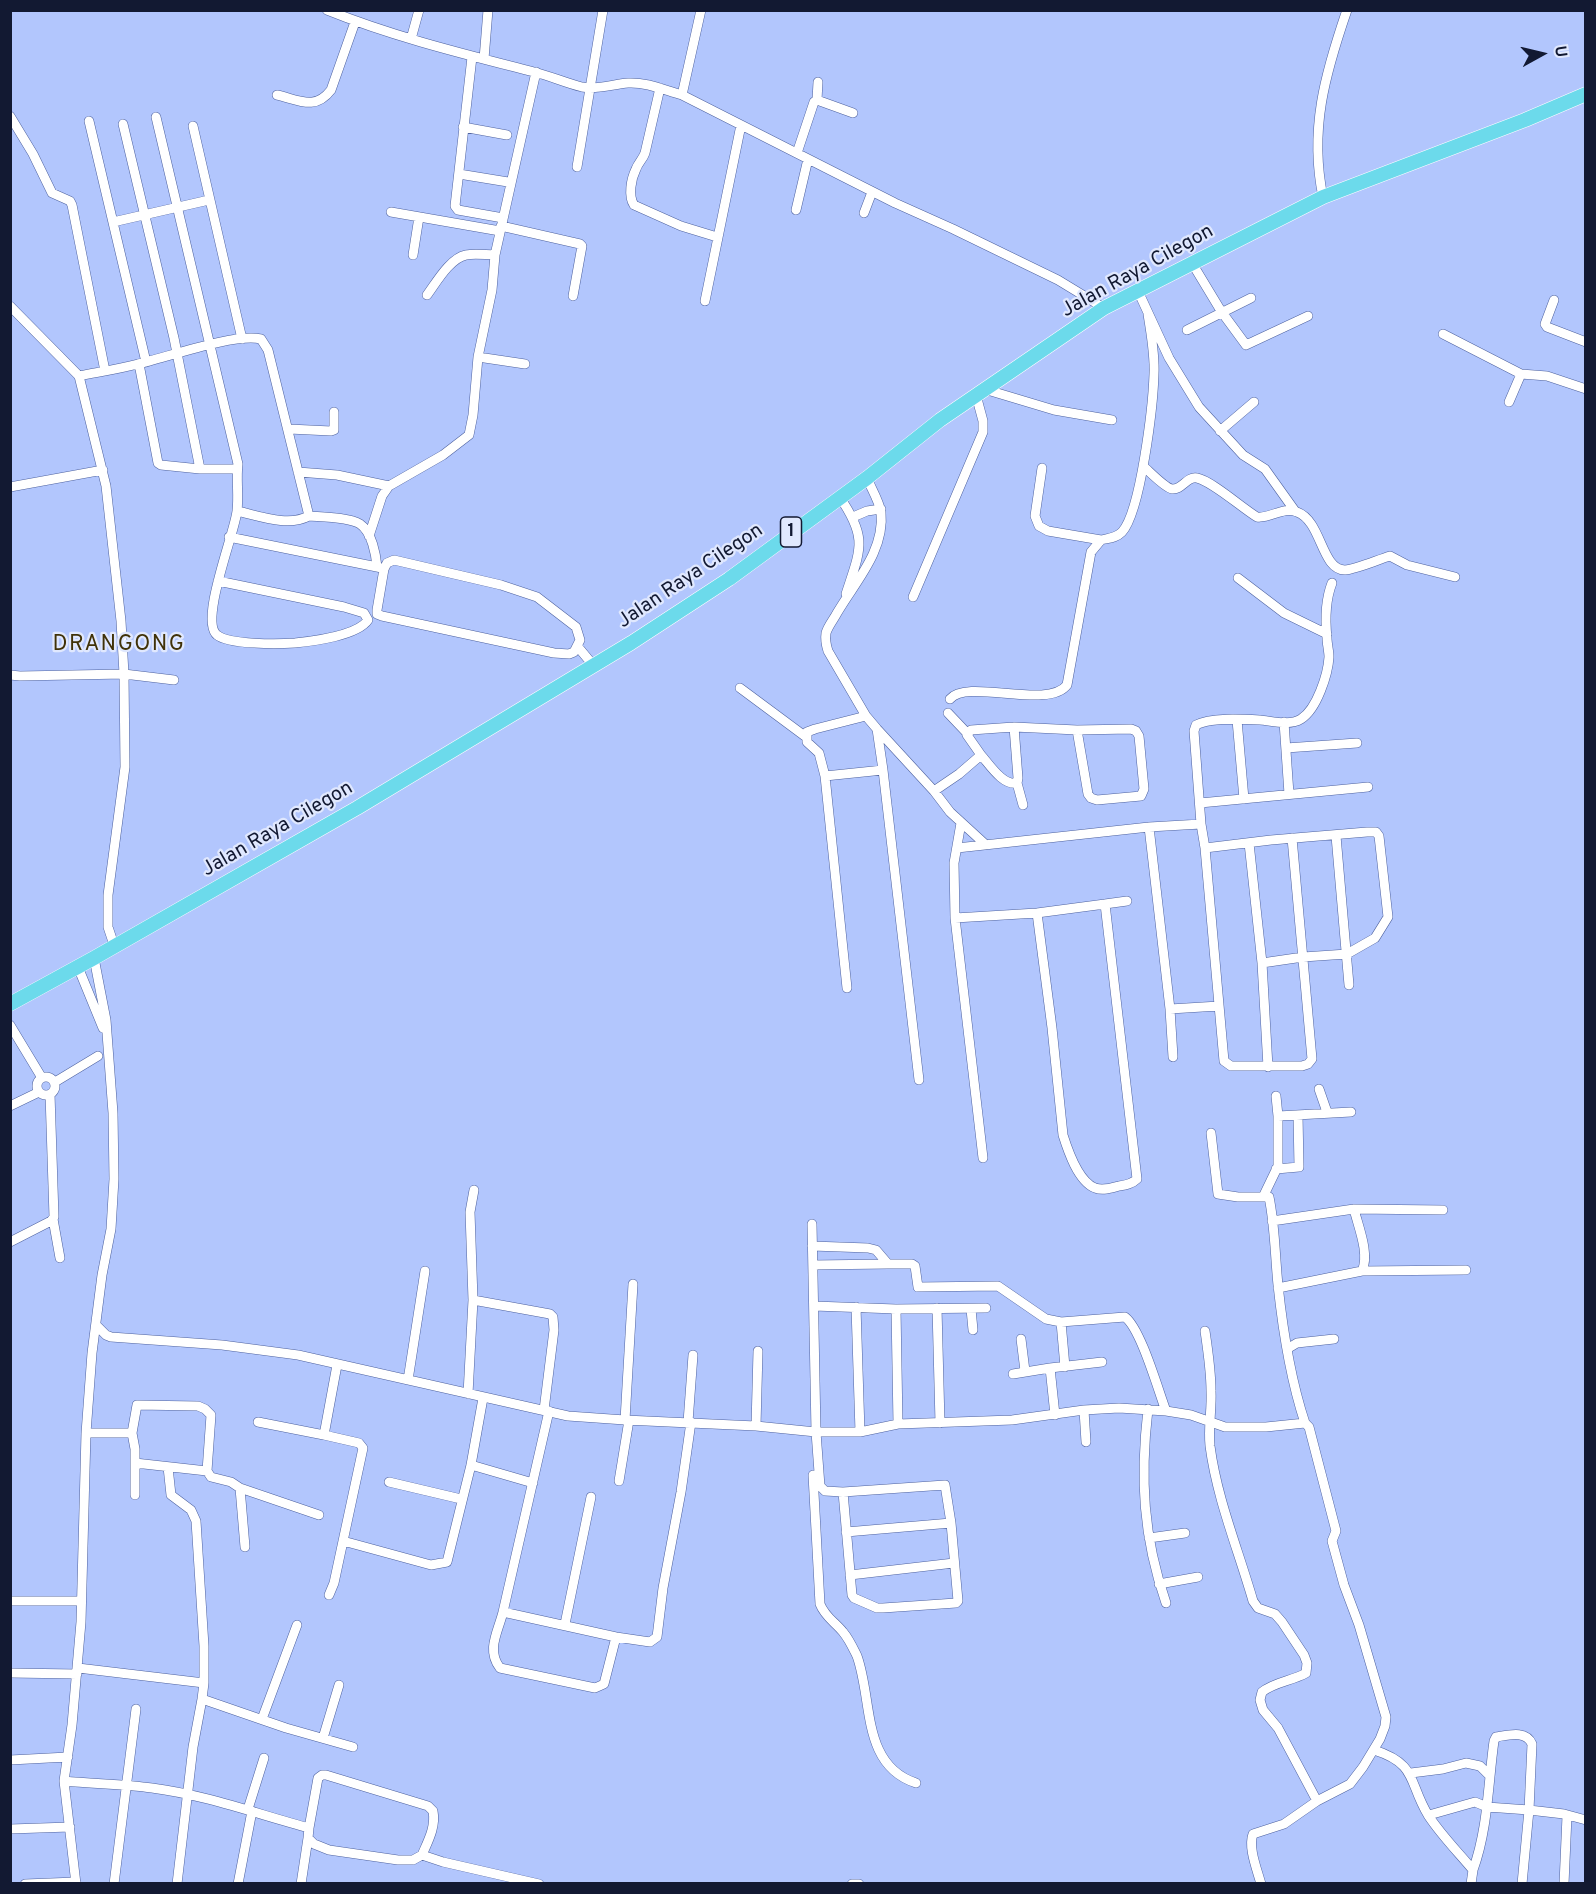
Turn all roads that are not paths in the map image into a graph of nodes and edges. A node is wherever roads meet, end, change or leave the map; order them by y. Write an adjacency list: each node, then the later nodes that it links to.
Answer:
1 (327, 10): 7 (street)
2 (418, 10): 8 (street)
3 (488, 10): 10 (street)
4 (603, 10): 13 (street)
5 (701, 10): 17 (street)
6 (1347, 10): 34 (street)
7 (355, 22): 8 (street); 16 (street)
8 (411, 39): 9 (street)
9 (472, 57): 10 (street); 26 (street)
10 (484, 59): 11 (street)
11 (536, 72): 13 (street); 43 (street)
12 (818, 82): 18 (street)
13 (592, 88): 14 (street); 30 (street)
14 (660, 88): 17 (street); 44 (street)
15 (1586, 94): 34 (highway, Jalan Raya Cilegon / 1)
16 (277, 95)
17 (681, 95): 24 (street)
18 (817, 100): 19 (street); 28 (street)
19 (853, 113)
20 (10, 116): 68 (street)
21 (156, 117): 36 (street)
22 (89, 121): 42 (street)
23 (123, 124): 40 (street)
24 (741, 124): 28 (street); 44 (street)
25 (193, 126): 35 (street)
26 (463, 127): 27 (street); 31 (street)
27 (507, 135)
28 (797, 153): 29 (street)
29 (808, 159): 33 (street); 37 (street)
30 (577, 167)
31 (459, 174): 32 (street); 43 (street)
32 (508, 182)
33 (872, 192): 39 (street); 55 (street)
34 (1323, 197): 47 (highway, Jalan Raya Cilegon / 1)
35 (209, 200): 36 (street); 61 (street)
36 (177, 208): 40 (street); 63 (street)
37 (796, 210)
38 (391, 212): 41 (street)
39 (864, 213)
40 (145, 216): 42 (street); 64 (street)
41 (419, 217): 43 (street); 45 (street)
42 (113, 222): 66 (street)
43 (501, 225): 46 (street); 50 (street)
44 (717, 237): 53 (street)
45 (413, 255)
46 (495, 255): 49 (street); 65 (street)
47 (1192, 263): 48 (highway, Jalan Raya Cilegon / 1); 56 (street)
48 (1138, 291): 55 (highway, Jalan Raya Cilegon / 1); 57 (street)
49 (427, 295)
50 (573, 296)
51 (1251, 298): 56 (street)
52 (1554, 300): 62 (street)
53 (705, 301)
54 (10, 306): 70 (street)
55 (1104, 308): 72 (highway, Jalan Raya Cilegon / 1)
56 (1221, 311): 58 (street); 59 (street)
57 (1148, 314): 78 (street); 79 (street)
58 (1308, 316)
59 (1187, 330)
60 (1443, 334): 69 (street)
61 (242, 339): 63 (street); 77 (street)
62 (1586, 342)
63 (209, 345): 64 (street); 80 (street)
64 (177, 353): 66 (street); 82 (street)
65 (478, 357): 67 (street); 86 (street)
66 (142, 363): 68 (street); 82 (street)
67 (525, 364)
68 (105, 371): 70 (street)
69 (1521, 374): 71 (street); 74 (street)
70 (79, 376): 83 (street)
71 (1586, 389)
72 (980, 392): 76 (street); 85 (highway, Jalan Raya Cilegon / 1); 102 (street)
73 (1254, 402): 78 (street)
74 (1509, 402)
75 (334, 412): 77 (street)
76 (1112, 420)
77 (289, 429): 84 (street)
78 (1221, 431): 91 (street)
79 (1143, 466): 91 (street); 96 (street)
80 (237, 467): 82 (street); 90 (street)
81 (1042, 468): 96 (street)
82 (200, 469)
83 (103, 470): 87 (street); 109 (street)
84 (298, 472): 86 (street); 92 (street)
85 (867, 478): 88 (highway, Jalan Raya Cilegon / 1); 89 (street)
86 (389, 486): 94 (street)
87 (10, 487)
88 (839, 496): 93 (street); 108 (highway, Jalan Raya Cilegon / 1)
89 (880, 508): 93 (street); 103 (street)
90 (237, 511): 92 (street); 95 (street)
91 (1295, 511): 98 (street)
92 (309, 516): 94 (street)
93 (853, 517): 103 (street)
94 (369, 536): 97 (street)
95 (229, 537): 97 (street); 100 (street)
96 (1101, 540): 113 (street)
97 (381, 568): 105 (street); 107 (street)
98 (1455, 577)
99 (1238, 578): 106 (street)
100 (218, 581): 104 (street); 104 (street)
101 (1332, 583): 106 (street)
102 (913, 597)
103 (844, 602): 115 (street)
104 (364, 613): 105 (street)
105 (377, 614): 107 (street)
106 (1327, 634): 117 (street)
107 (578, 647): 108 (street)
108 (593, 664): 148 (highway, Jalan Raya Cilegon / 1)
109 (124, 674): 110 (street); 111 (street); 148 (street)
110 (10, 675)
111 (174, 680)
112 (740, 688): 122 (street)
113 (950, 699)
114 (948, 713): 121 (street)
115 (866, 716): 119 (street); 122 (street)
116 (1237, 720): 117 (street); 132 (street); 133 (street)
117 (1284, 722): 124 (street)
118 (1014, 727): 120 (street); 121 (street); 128 (street)
119 (877, 729): 126 (street); 130 (street)
120 (1077, 730): 120 (street)
121 (968, 733): 125 (street)
122 (806, 737): 127 (street)
123 (1357, 743): 124 (street)
124 (1286, 748): 131 (street)
125 (981, 755): 128 (street); 130 (street)
126 (883, 770): 127 (street); 165 (street)
127 (825, 776): 155 (street)
128 (1017, 783): 134 (street)
129 (1368, 787): 131 (street)
130 (934, 791): 135 (street)
131 (1289, 794): 132 (street)
132 (1244, 799): 133 (street)
133 (1200, 803): 136 (street)
134 (1023, 805)
135 (961, 823): 141 (street); 142 (street)
136 (1201, 824): 137 (street); 143 (street)
137 (1149, 827): 141 (street); 158 (street)
138 (1336, 836): 139 (street); 149 (street); 149 (street)
139 (1292, 838): 140 (street); 150 (street)
140 (1249, 843): 143 (street); 152 (street)
141 (986, 845): 142 (street)
142 (957, 848): 147 (street)
143 (1205, 848): 157 (street)
144 (1127, 901): 145 (street)
145 (1105, 904): 146 (street); 146 (street)
146 (1037, 913): 147 (street)
147 (955, 918): 177 (street)
148 (114, 945): 151 (highway, Jalan Raya Cilegon / 1)
149 (1347, 954): 150 (street); 154 (street)
150 (1303, 957): 152 (street); 163 (street)
151 (94, 958): 153 (highway, Jalan Raya Cilegon / 1); 160 (street)
152 (1262, 963): 163 (street)
153 (78, 967): 156 (highway, Jalan Raya Cilegon / 1); 160 (street)
154 (1349, 985)
155 (847, 988)
156 (10, 1004)
157 (1219, 1006): 158 (street); 163 (street)
158 (1170, 1009): 162 (street)
159 (10, 1025): 164 (street)
160 (107, 1036): 206 (street)
161 (98, 1056): 166 (street)
162 (1173, 1057)
163 (1268, 1067)
164 (42, 1078): 166 (street); 168 (street)
165 (919, 1080)
166 (55, 1082): 169 (street)
167 (1319, 1089): 172 (street)
168 (39, 1092): 169 (street); 171 (street)
169 (50, 1094): 183 (street)
170 (1276, 1096): 175 (street)
171 (10, 1106)
172 (1327, 1112): 173 (street); 174 (street)
173 (1351, 1112)
174 (1298, 1115): 175 (street); 178 (street)
175 (1278, 1116): 178 (street)
176 (1210, 1133): 180 (street)
177 (983, 1158)
178 (1276, 1170): 180 (street)
179 (474, 1190): 197 (street)
180 (1264, 1196): 184 (street)
181 (1354, 1209): 182 (street); 184 (street); 193 (street)
182 (1443, 1210)
183 (53, 1219): 186 (street); 188 (street)
184 (1272, 1221): 196 (street)
185 (812, 1224): 187 (street)
186 (10, 1242)
187 (812, 1246): 189 (street); 190 (street)
188 (60, 1258)
189 (888, 1264): 190 (street); 195 (street)
190 (813, 1265): 198 (street)
191 (1466, 1270): 193 (street)
192 (425, 1271): 220 (street)
193 (1362, 1271): 196 (street)
194 (633, 1284): 228 (street)
195 (918, 1287): 200 (street); 205 (street)
196 (1278, 1288): 211 (street)
197 (473, 1300): 221 (street); 225 (street)
198 (814, 1306): 199 (street); 236 (street)
199 (856, 1307): 201 (street); 237 (street)
200 (917, 1307): 201 (street); 202 (street)
201 (896, 1308): 234 (street)
202 (937, 1308): 204 (street); 232 (street)
203 (987, 1308): 204 (street)
204 (971, 1309): 207 (street)
205 (1061, 1322): 216 (street); 226 (street)
206 (96, 1325): 215 (street); 238 (street)
207 (974, 1330)
208 (1205, 1331): 229 (street)
209 (1021, 1339): 218 (street)
210 (1334, 1339): 211 (street)
211 (1287, 1349): 233 (street)
212 (758, 1351): 235 (street)
213 (693, 1354): 231 (street)
214 (1102, 1362): 216 (street)
215 (337, 1365): 220 (street); 240 (street)
216 (1065, 1367): 217 (street)
217 (1050, 1368): 218 (street); 227 (street)
218 (1025, 1371): 219 (street)
219 (1013, 1374)
220 (408, 1380): 221 (street)
221 (468, 1394): 222 (street)
222 (483, 1398): 225 (street); 243 (street)
223 (1148, 1409): 224 (street); 226 (street); 258 (street)
224 (1084, 1410): 227 (street); 241 (street)
225 (546, 1411): 228 (street); 248 (street)
226 (1166, 1411): 229 (street)
227 (1055, 1415): 232 (street)
228 (627, 1420): 231 (street); 246 (street)
229 (1208, 1421): 233 (street); 292 (street)
230 (258, 1422): 240 (street)
231 (690, 1422): 235 (street); 272 (street)
232 (940, 1422): 234 (street)
233 (1305, 1423): 282 (street)
234 (898, 1424): 237 (street)
235 (756, 1426): 236 (street)
236 (813, 1432): 237 (street); 250 (street); 289 (street)
237 (860, 1432)
238 (86, 1433): 239 (street); 267 (street)
239 (132, 1433): 242 (street); 245 (street)
240 (324, 1435): 259 (street)
241 (1086, 1442)
242 (135, 1464): 244 (street); 251 (street)
243 (471, 1465): 248 (street); 253 (street)
244 (168, 1467): 245 (street); 275 (street)
245 (207, 1471): 249 (street)
246 (619, 1480)
247 (389, 1482): 253 (street)
248 (533, 1483): 269 (street)
249 (240, 1488): 254 (street); 260 (street)
250 (843, 1492): 255 (street); 256 (street)
251 (135, 1495)
252 (591, 1497): 270 (street)
253 (461, 1499): 259 (street)
254 (319, 1515)
255 (951, 1523): 256 (street); 261 (street)
256 (846, 1532): 262 (street)
257 (1185, 1533): 258 (street)
258 (1149, 1538): 264 (street)
259 (342, 1541): 265 (street)
260 (245, 1547)
261 (954, 1563): 262 (street); 262 (street)
262 (850, 1575)
263 (1198, 1577): 264 (street)
264 (1159, 1584): 268 (street)
265 (329, 1595)
266 (10, 1601): 267 (street)
267 (80, 1601): 273 (street)
268 (1166, 1603)
269 (503, 1612): 270 (street); 272 (street)
270 (565, 1624): 272 (street)
271 (297, 1625): 279 (street)
272 (616, 1637)
273 (77, 1671): 274 (street); 275 (street); 283 (street)
274 (10, 1673)
275 (204, 1683): 277 (street)
276 (339, 1685): 280 (street)
277 (202, 1699): 279 (street); 291 (street)
278 (136, 1709): 290 (street)
279 (262, 1719): 280 (street)
280 (323, 1738): 281 (street)
281 (353, 1747)
282 (1374, 1750): 286 (street); 292 (street)
283 (68, 1757): 285 (street); 288 (street)
284 (264, 1758): 294 (street)
285 (10, 1760)
286 (1411, 1773): 287 (street); 296 (street)
287 (1489, 1774): 293 (street); 295 (street)
288 (64, 1781): 290 (street); 299 (street)
289 (916, 1783)
290 (127, 1786): 291 (street); 306 (street)
291 (189, 1795): 294 (street); 307 (street)
292 (1317, 1801): 313 (street)
293 (1486, 1807): 295 (street); 296 (street); 303 (street)
294 (250, 1810): 301 (street); 308 (street)
295 (1529, 1810): 297 (street); 315 (street)
296 (1429, 1815): 303 (street)
297 (1567, 1816): 298 (street); 316 (street)
298 (1586, 1820)
299 (70, 1827): 300 (street); 304 (street)
300 (10, 1829)
301 (308, 1833): 302 (street); 302 (street); 309 (street)
302 (422, 1855): 310 (street)
303 (1473, 1870): 314 (street)
304 (76, 1883): 305 (street)
305 (26, 1884)
306 (114, 1884)
307 (177, 1884)
308 (238, 1884)
309 (301, 1884)
310 (539, 1884)
311 (852, 1884): 312 (street)
312 (860, 1884)
313 (1261, 1884)
314 (1471, 1884)
315 (1522, 1884)
316 (1564, 1884)

